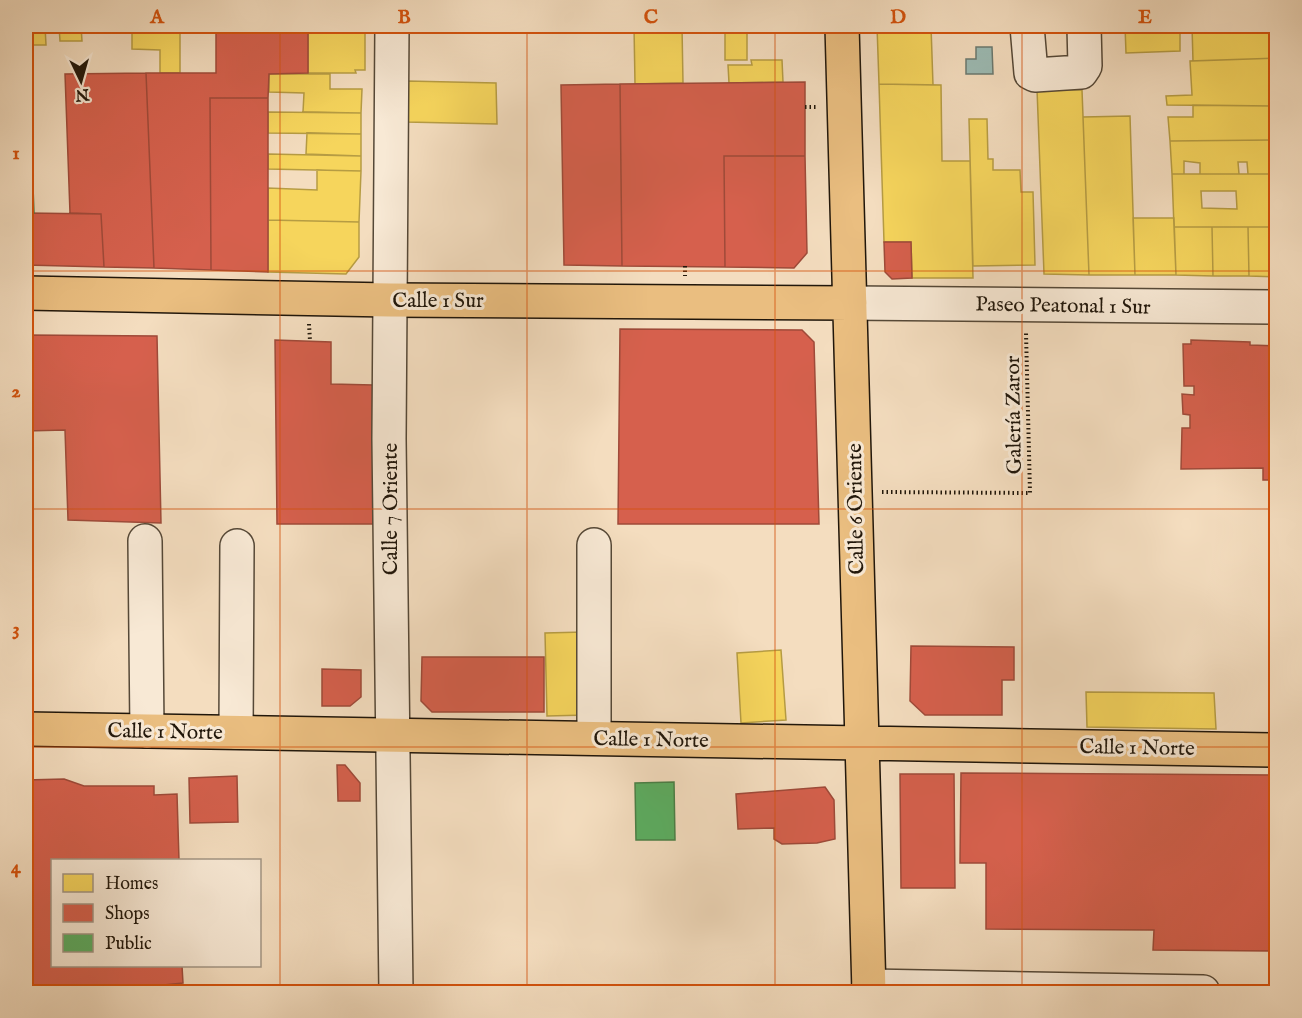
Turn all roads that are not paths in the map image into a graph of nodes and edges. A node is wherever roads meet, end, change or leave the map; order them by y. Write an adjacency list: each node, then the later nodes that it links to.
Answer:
1 (392, 26): 6 (street, Calle 7 Oriente)
2 (842, 26): 7 (main road, Calle 6 Oriente)
3 (1027, 26): 4 (street)
4 (1084, 26)
5 (26, 293): 6 (main road, Calle 1 Sur)
6 (390, 300): 7 (main road, Calle 1 Sur); 15 (street, Calle 7 Oriente)
7 (850, 303): 8 (street, Paseo Peatonal 1 Sur); 17 (main road, Calle 6 Oriente)
8 (1276, 307)
9 (145, 541): 13 (street)
10 (237, 546): 14 (street)
11 (594, 546): 16 (street)
12 (26, 729): 13 (main road, Calle 1 Norte)
13 (147, 730): 14 (main road, Calle 1 Norte)
14 (236, 732): 15 (main road, Calle 1 Norte)
15 (391, 735): 16 (main road, Calle 1 Norte); 22 (street, Calle 7 Oriente)
16 (594, 738): 17 (main road, Calle 1 Norte)
17 (861, 742): 18 (main road, Calle 1 Norte); 19 (main road, Calle 6 Oriente)
18 (1276, 750)
19 (869, 989): 20 (street)
20 (1040, 992): 21 (street)
21 (1092, 992): 23 (street)
22 (396, 993)
23 (1203, 993)

